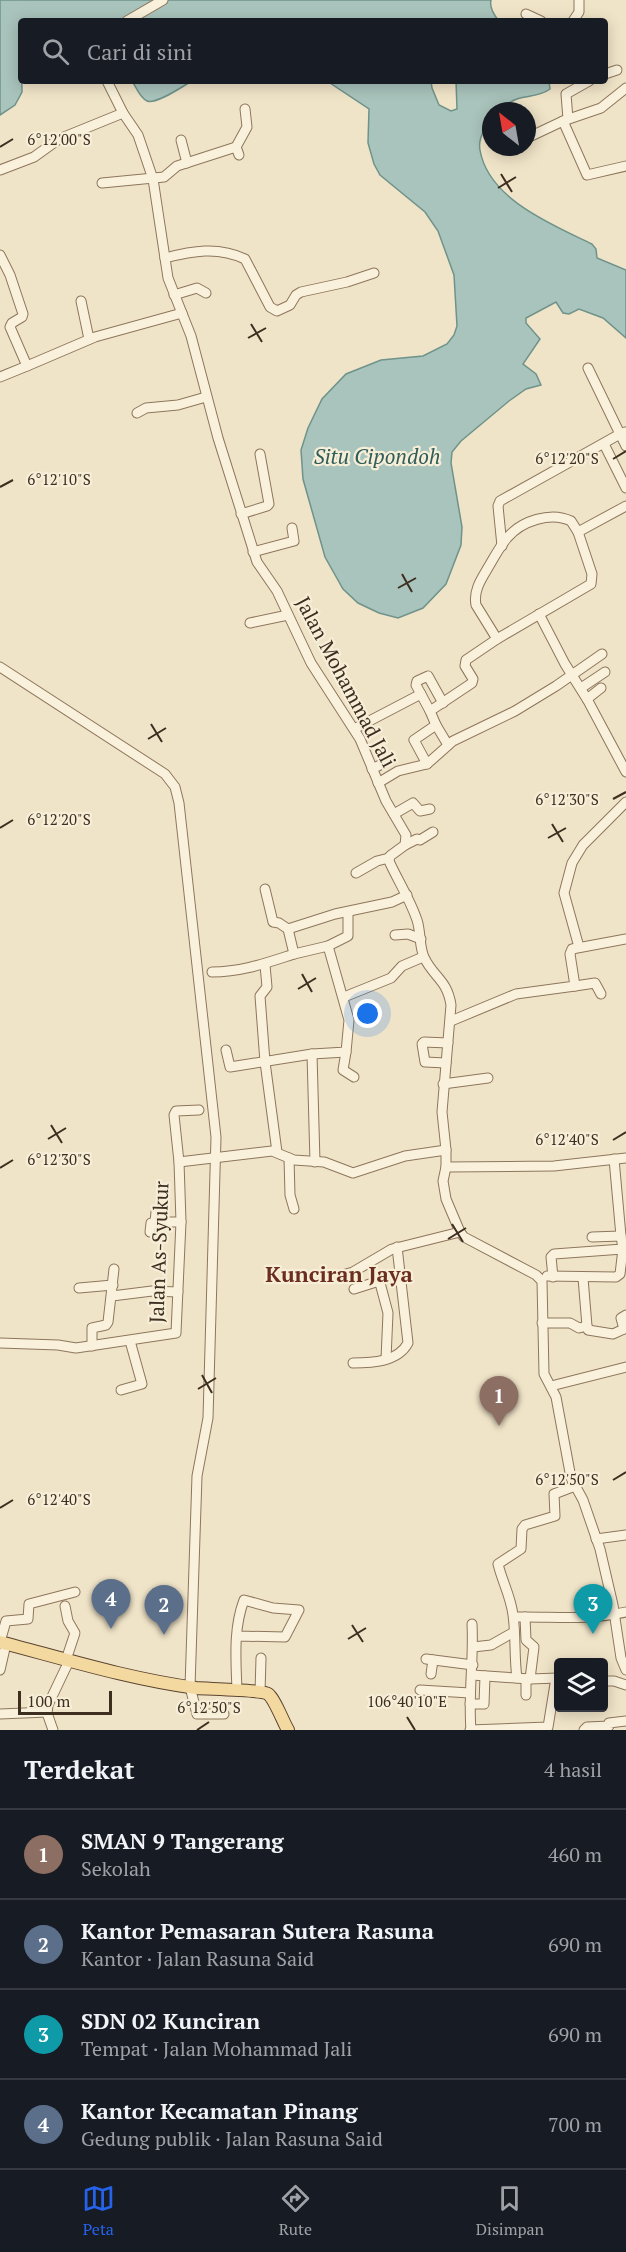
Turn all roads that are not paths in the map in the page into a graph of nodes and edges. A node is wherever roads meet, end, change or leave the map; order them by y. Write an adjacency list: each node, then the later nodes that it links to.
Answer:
1 (163, 0): 4 (street)
2 (579, 0): 6 (street)
3 (526, 14): 5 (street)
4 (132, 18)
5 (535, 18)
6 (575, 18)
7 (617, 70): 8 (street)
8 (608, 73)
9 (108, 84): 13 (street, Jalan Mohammad Jali)
10 (571, 86): 14 (street)
11 (626, 88): 14 (street)
12 (245, 109): 17 (street)
13 (123, 113): 19 (street); 20 (street, Jalan Mohammad Jali)
14 (565, 120): 15 (street); 18 (street)
15 (536, 134)
16 (181, 140): 17 (street)
17 (187, 163): 20 (street)
18 (626, 166)
19 (0, 170)
20 (153, 179): 21 (street); 23 (street, Jalan Mohammad Jali)
21 (102, 183)
22 (0, 255): 30 (street)
23 (165, 258): 24 (street); 26 (street, Jalan Mohammad Jali)
24 (374, 273)
25 (206, 293): 26 (street)
26 (174, 295): 28 (street, Jalan Mohammad Jali)
27 (81, 301): 29 (street)
28 (182, 314): 29 (street); 33 (street, Jalan Mohammad Jali)
29 (88, 339): 30 (street)
30 (27, 366): 32 (street)
31 (588, 368): 35 (street)
32 (0, 377)
33 (207, 397): 34 (street); 41 (street, Jalan Mohammad Jali)
34 (137, 413)
35 (623, 433): 36 (street); 37 (street)
36 (604, 444): 39 (street); 44 (street)
37 (626, 446)
38 (260, 454): 41 (street)
39 (626, 488)
40 (626, 506): 43 (street)
41 (241, 514): 45 (street, Jalan Mohammad Jali)
42 (292, 528): 45 (street)
43 (578, 532): 44 (street); 46 (street)
44 (502, 546): 49 (street)
45 (254, 552): 47 (street, Jalan Mohammad Jali)
46 (538, 614): 49 (street); 53 (street)
47 (288, 615): 48 (street); 61 (street, Jalan Mohammad Jali)
48 (250, 623)
49 (497, 639): 58 (street)
50 (602, 654): 53 (street)
51 (0, 667): 104 (street)
52 (605, 672): 54 (street)
53 (572, 675): 54 (street); 62 (street)
54 (581, 688): 57 (street)
55 (601, 688): 57 (street)
56 (421, 694): 58 (street); 59 (street); 61 (street)
57 (587, 699): 66 (street)
58 (443, 703): 59 (street)
59 (430, 711): 60 (street)
60 (435, 725): 62 (street); 64 (street)
61 (354, 729): 65 (street, Jalan Mohammad Jali)
62 (448, 745): 64 (street)
63 (384, 763): 65 (street)
64 (427, 764): 67 (street)
65 (372, 769): 67 (street, Jalan Mohammad Jali)
66 (626, 772)
67 (378, 783): 70 (street, Jalan Mohammad Jali)
68 (625, 805): 83 (street)
69 (430, 809): 70 (street)
70 (394, 814): 72 (street, Jalan Mohammad Jali)
71 (433, 832): 72 (street)
72 (405, 845): 73 (street)
73 (389, 858): 74 (street); 76 (street)
74 (356, 873)
75 (265, 889): 78 (street)
76 (407, 895): 77 (street); 80 (street)
77 (348, 913): 78 (street); 82 (street)
78 (288, 929): 84 (street)
79 (395, 935): 80 (street)
80 (421, 939): 85 (street)
81 (626, 939): 83 (street)
82 (328, 946): 84 (street); 90 (street)
83 (579, 947): 88 (street)
84 (294, 954): 86 (street)
85 (423, 957): 90 (street); 91 (street)
86 (265, 965): 87 (street); 96 (street)
87 (212, 972)
88 (575, 986): 89 (street); 91 (street)
89 (601, 994)
90 (344, 997): 94 (street)
91 (451, 1021): 92 (street)
92 (448, 1043): 97 (street); 97 (street)
93 (226, 1050): 96 (street)
94 (346, 1052): 95 (street); 98 (street)
95 (312, 1054): 96 (street); 109 (street)
96 (265, 1062): 103 (street)
97 (446, 1063): 100 (street)
98 (354, 1077)
99 (488, 1078): 100 (street)
100 (443, 1084): 102 (street)
101 (199, 1110): 108 (street)
102 (446, 1150): 109 (street, Jalan As-Syukur); 110 (street)
103 (277, 1152): 104 (street, Jalan As-Syukur); 105 (street, Jalan As-Syukur)
104 (216, 1157): 108 (street, Jalan As-Syukur); 166 (street)
105 (289, 1158): 109 (street, Jalan As-Syukur); 111 (street)
106 (626, 1158): 107 (street)
107 (614, 1159): 110 (street); 112 (street)
108 (179, 1162): 113 (street, Jalan As-Syukur)
109 (315, 1162)
110 (446, 1167): 115 (street)
111 (294, 1209)
112 (623, 1221): 117 (street)
113 (181, 1222): 114 (street); 127 (street, Jalan As-Syukur)
114 (150, 1232)
115 (460, 1232): 118 (street); 121 (street)
116 (592, 1237): 117 (street)
117 (623, 1243): 122 (street); 123 (street)
118 (397, 1248): 120 (street); 136 (street)
119 (114, 1269): 124 (street)
120 (346, 1274)
121 (539, 1276): 122 (street); 130 (street)
122 (553, 1276): 123 (street)
123 (583, 1278): 131 (street)
124 (113, 1285): 125 (street); 128 (street)
125 (79, 1288)
126 (354, 1289): 136 (street)
127 (178, 1293): 128 (street); 133 (street, Jalan As-Syukur)
128 (112, 1296): 135 (street)
129 (626, 1315): 132 (street)
130 (542, 1323): 131 (street); 139 (street)
131 (587, 1326): 132 (street)
132 (625, 1328)
133 (130, 1341): 135 (street, Jalan As-Syukur); 140 (street)
134 (0, 1343): 135 (street, Jalan As-Syukur)
135 (92, 1346)
136 (386, 1359): 137 (street)
137 (353, 1363)
138 (626, 1366): 139 (street)
139 (551, 1386): 141 (street)
140 (121, 1390)
141 (575, 1486): 143 (street); 148 (street)
142 (626, 1535): 143 (street)
143 (596, 1539): 147 (street)
144 (75, 1592): 153 (street)
145 (65, 1606): 156 (street)
146 (626, 1611): 147 (street)
147 (614, 1614): 149 (street); 159 (street)
148 (514, 1617): 149 (street); 151 (street)
149 (525, 1617): 163 (street)
150 (472, 1624): 154 (street)
151 (513, 1632): 154 (street); 163 (street)
152 (237, 1636): 152 (street); 168 (street)
153 (3, 1643): 156 (main road); 157 (street)
154 (473, 1647): 158 (street)
155 (261, 1658): 169 (street)
156 (67, 1661): 166 (main road); 173 (street)
157 (0, 1670)
158 (472, 1670): 160 (street); 161 (street); 170 (street)
159 (626, 1670)
160 (431, 1674)
161 (485, 1676): 163 (street); 172 (street)
162 (554, 1678): 163 (street)
163 (524, 1679): 171 (street)
164 (608, 1680): 165 (street)
165 (626, 1685)
166 (190, 1687): 168 (main road); 176 (street)
167 (420, 1690): 170 (street)
168 (237, 1691): 169 (main road)
169 (260, 1692): 180 (main road)
170 (470, 1694): 172 (street)
171 (526, 1695)
172 (470, 1704): 181 (street)
173 (47, 1712): 175 (street); 179 (street)
174 (554, 1712): 178 (street)
175 (0, 1714)
176 (224, 1714)
177 (626, 1721): 182 (street)
178 (553, 1729): 181 (street)
179 (53, 1730)
180 (288, 1730)
181 (471, 1730)
182 (584, 1730)

